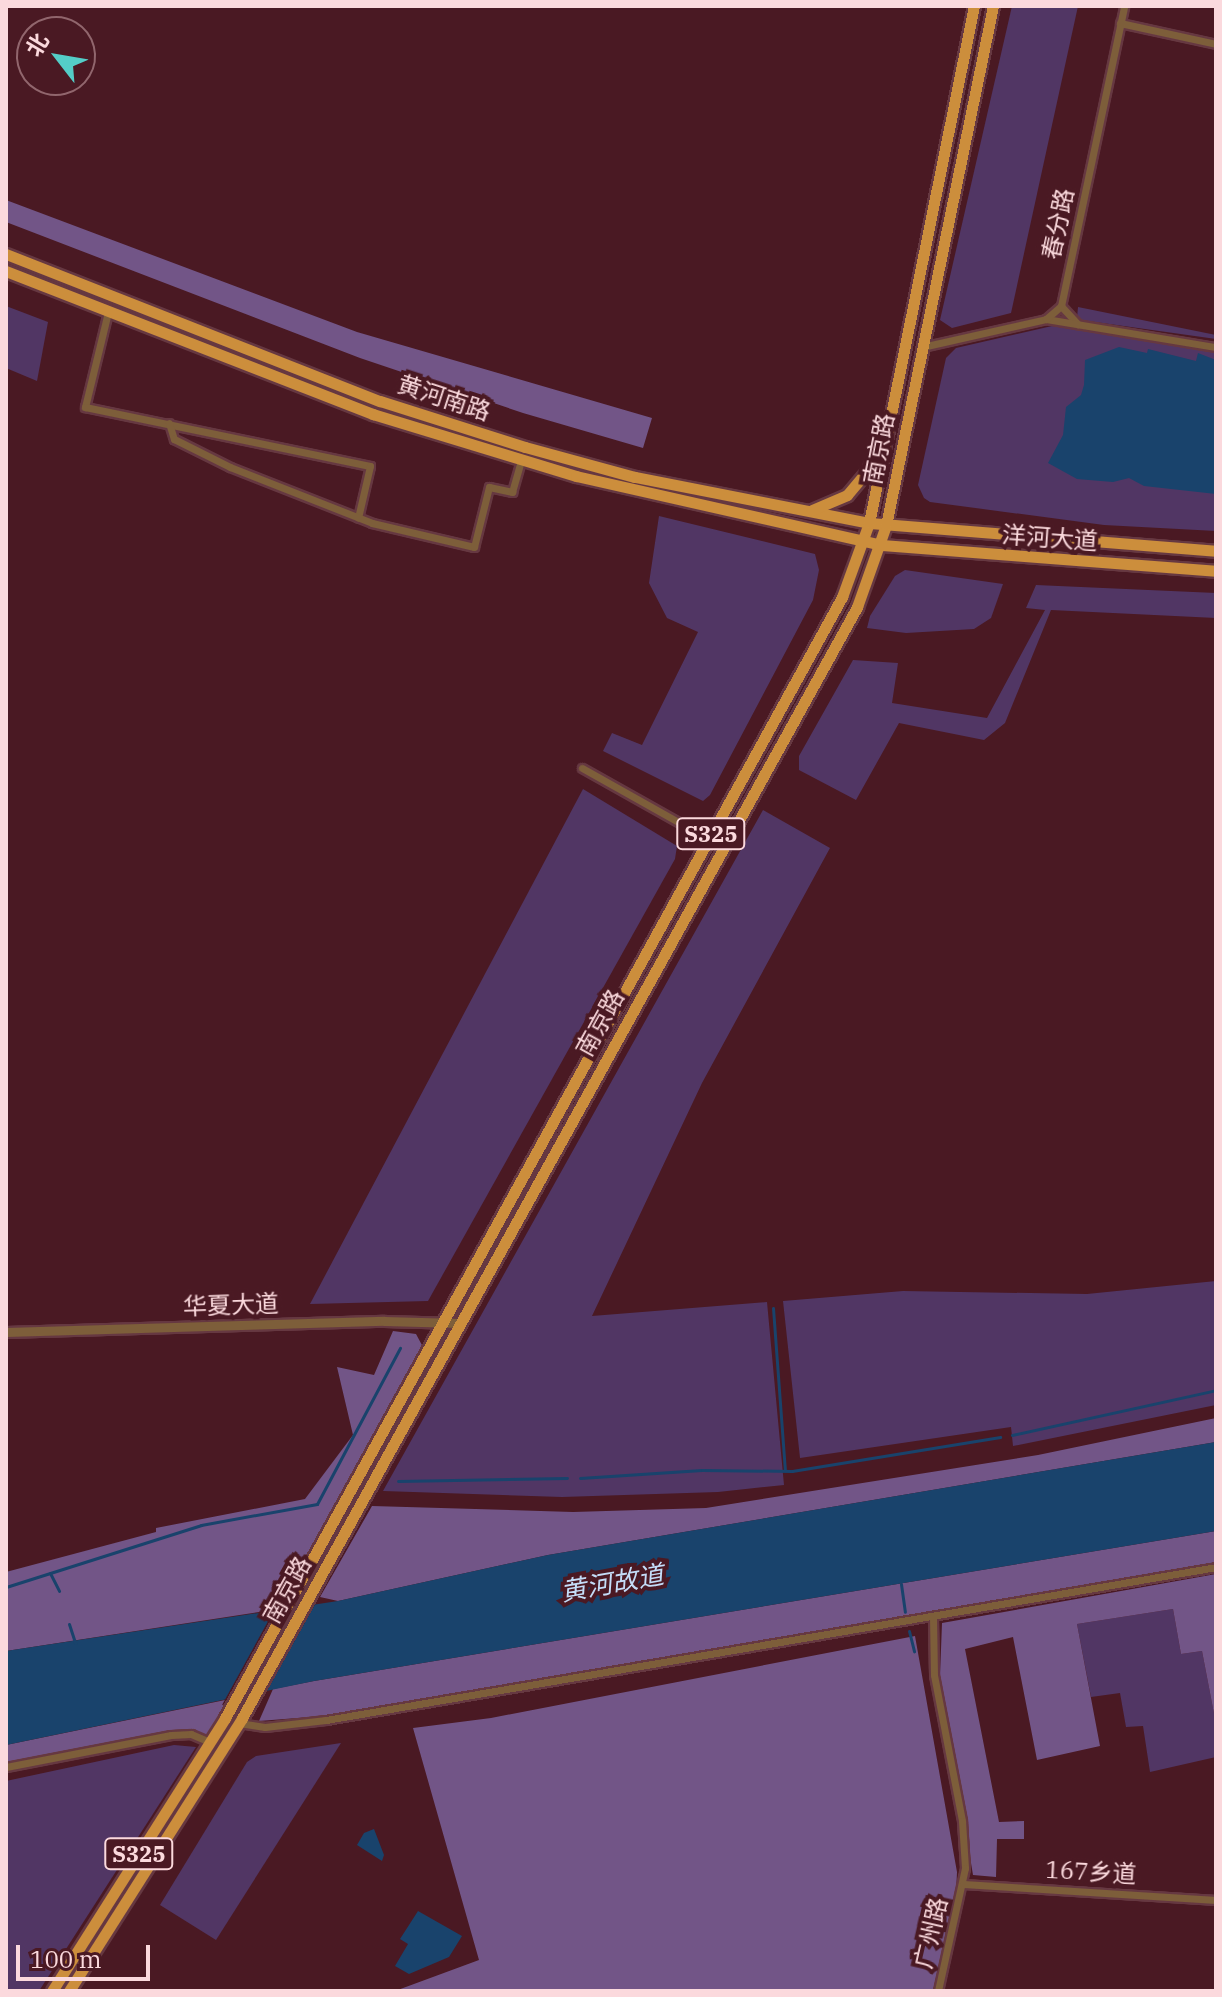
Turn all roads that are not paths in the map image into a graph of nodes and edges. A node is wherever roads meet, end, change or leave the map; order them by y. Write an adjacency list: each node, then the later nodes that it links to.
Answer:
1 (974, 6): 11 (main road, 南京路 / S325)
2 (993, 6): 13 (main road, 南京路 / S325)
3 (1124, 6): 4 (street, 春分路)
4 (1120, 23): 5 (street); 8 (street, 春分路)
5 (1216, 44)
6 (6, 254): 17 (main road, 黄河南路)
7 (6, 271): 9 (main road, 黄河南路)
8 (1061, 306): 10 (street); 12 (street)
9 (108, 312): 15 (street); 16 (main road, 黄河南路)
10 (1046, 319): 12 (street); 13 (street)
11 (909, 324): 17 (main road); 19 (main road, 南京路 / S325)
12 (1078, 324): 14 (street)
13 (922, 347): 20 (main road, 南京路 / S325)
14 (1216, 347)
15 (169, 423): 18 (street); 18 (street)
16 (521, 461): 18 (street); 21 (main road, 黄河南路)
17 (807, 511): 19 (main road, 黄河南路)
18 (358, 518)
19 (869, 523): 20 (main road, 黄河南路); 21 (main road, 南京路 / S325)
20 (886, 525): 22 (main road, 南京路 / S325); 23 (main road, 洋河大道)
21 (864, 542): 22 (main road, 黄河南路); 26 (main road, 南京路 / S325)
22 (881, 545): 24 (main road, 洋河大道); 27 (main road, 南京路 / S325)
23 (1216, 551)
24 (1216, 571)
25 (582, 768): 26 (street)
26 (708, 840): 27 (street); 28 (main road, 南京路 / S325)
27 (723, 847): 29 (main road, 南京路 / S325)
28 (444, 1321): 29 (street, 华夏大道); 30 (street, 华夏大道); 34 (main road, 南京路 / S325)
29 (458, 1323): 33 (main road, 南京路 / S325)
30 (6, 1332)
31 (1216, 1567): 32 (street)
32 (933, 1617): 33 (street); 36 (street, 广州路)
33 (240, 1721): 39 (main road, 南京路 / S325)
34 (210, 1742): 35 (street); 38 (main road, 南京路 / S325)
35 (6, 1767)
36 (963, 1884): 37 (street, 167乡道); 40 (street, 广州路)
37 (1216, 1900)
38 (52, 1991)
39 (69, 1991)
40 (938, 1991)

